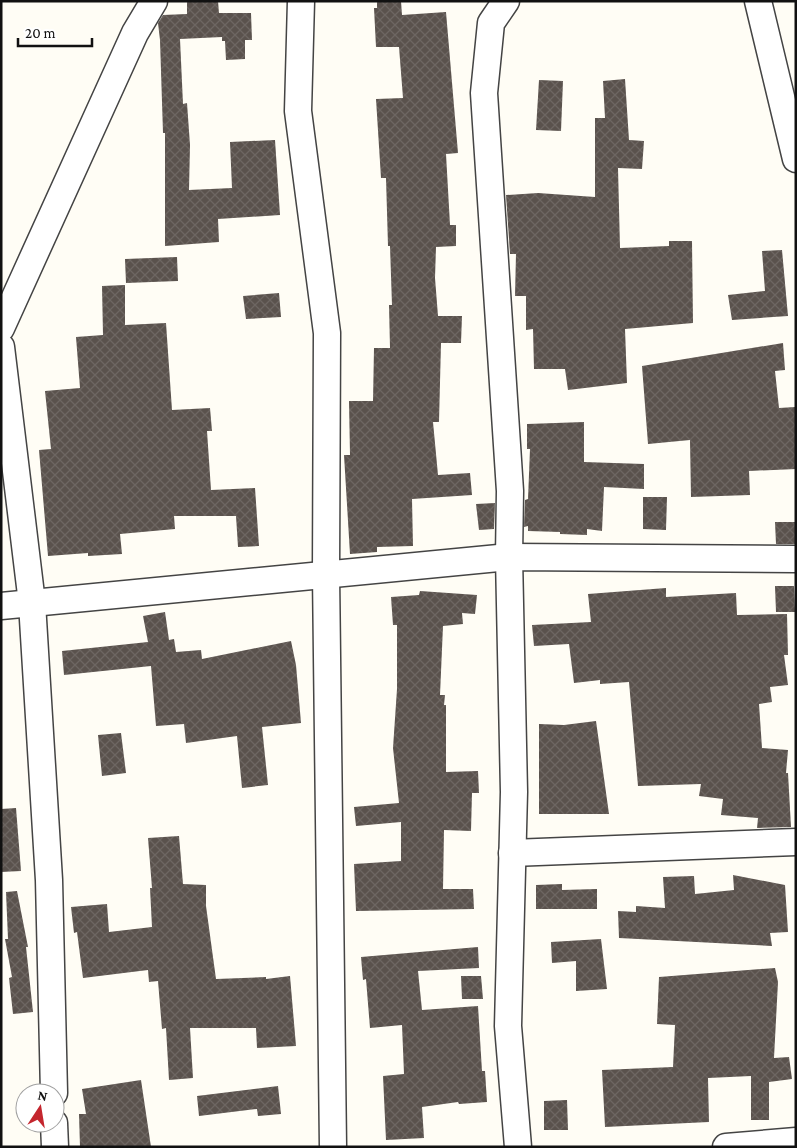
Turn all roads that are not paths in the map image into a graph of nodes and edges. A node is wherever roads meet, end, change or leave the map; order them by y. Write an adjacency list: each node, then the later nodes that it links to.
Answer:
1 (154, 1): 6 (street)
2 (302, 1): 10 (street)
3 (506, 1): 8 (street)
4 (758, 1): 5 (street)
5 (796, 159)
6 (1, 328)
7 (1, 347): 11 (street)
8 (510, 557): 9 (street); 10 (street); 14 (street)
9 (796, 559)
10 (326, 574): 11 (street); 19 (street)
11 (32, 603): 12 (street); 15 (street)
12 (1, 606)
13 (796, 842): 14 (street)
14 (512, 853): 20 (street)
15 (54, 1083)
16 (54, 1133): 18 (street)
17 (796, 1140): 21 (street)
18 (55, 1147)
19 (333, 1147)
20 (518, 1147)
21 (726, 1147)

